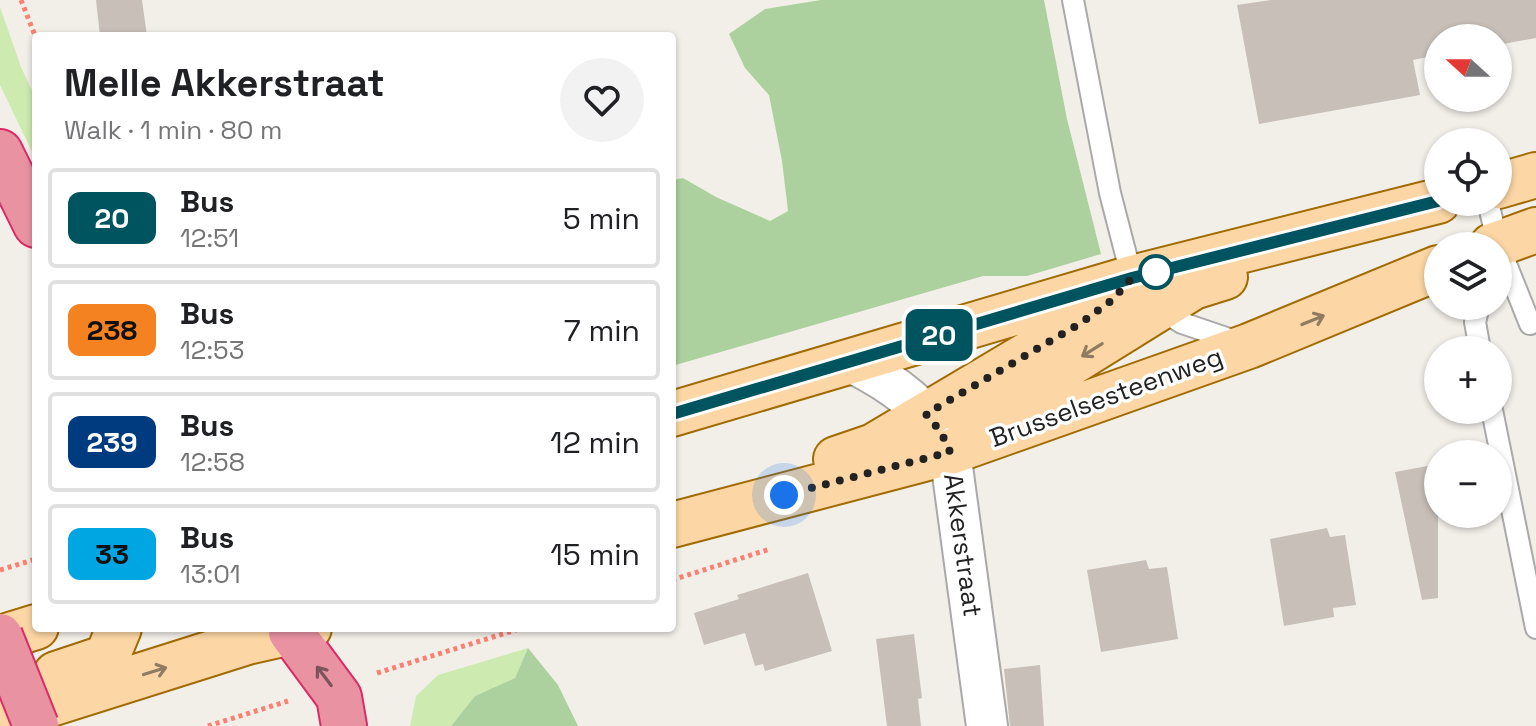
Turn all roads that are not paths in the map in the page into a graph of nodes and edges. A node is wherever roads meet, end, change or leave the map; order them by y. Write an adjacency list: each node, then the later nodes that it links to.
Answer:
1 (1073, 0): 9 (lane)
2 (0, 152): 6 (highway)
3 (1536, 175): 4 (main road)
4 (1512, 182)
5 (1424, 205): 9 (main road)
6 (32, 217)
7 (1512, 262): 10 (lane)
8 (1424, 274): 11 (main road, Brusselsesteenweg, one-way to 8)
9 (1145, 293): 11 (lane); 12 (main road); 14 (main road); 16 (main road, one-way to 16)
10 (1530, 324)
11 (1249, 346): 16 (main road, Brusselsesteenweg)
12 (851, 362): 13 (main road); 14 (street, Akkerstraat)
13 (676, 413)
14 (926, 414): 16 (street, Akkerstraat); 17 (main road)
15 (1495, 424): 20 (lane)
16 (950, 452): 18 (main road, Brusselsesteenweg); 29 (street, Akkerstraat)
17 (676, 517)
18 (676, 524)
19 (32, 628): 24 (main road)
20 (1536, 628)
21 (117, 632): 25 (main road)
22 (284, 632): 26 (main road, one-way to 22)
23 (297, 632): 28 (highway, one-way to 23)
24 (0, 637): 27 (highway, bridge)
25 (0, 692)
26 (0, 720)
27 (36, 726)
28 (344, 726)
29 (987, 726)

